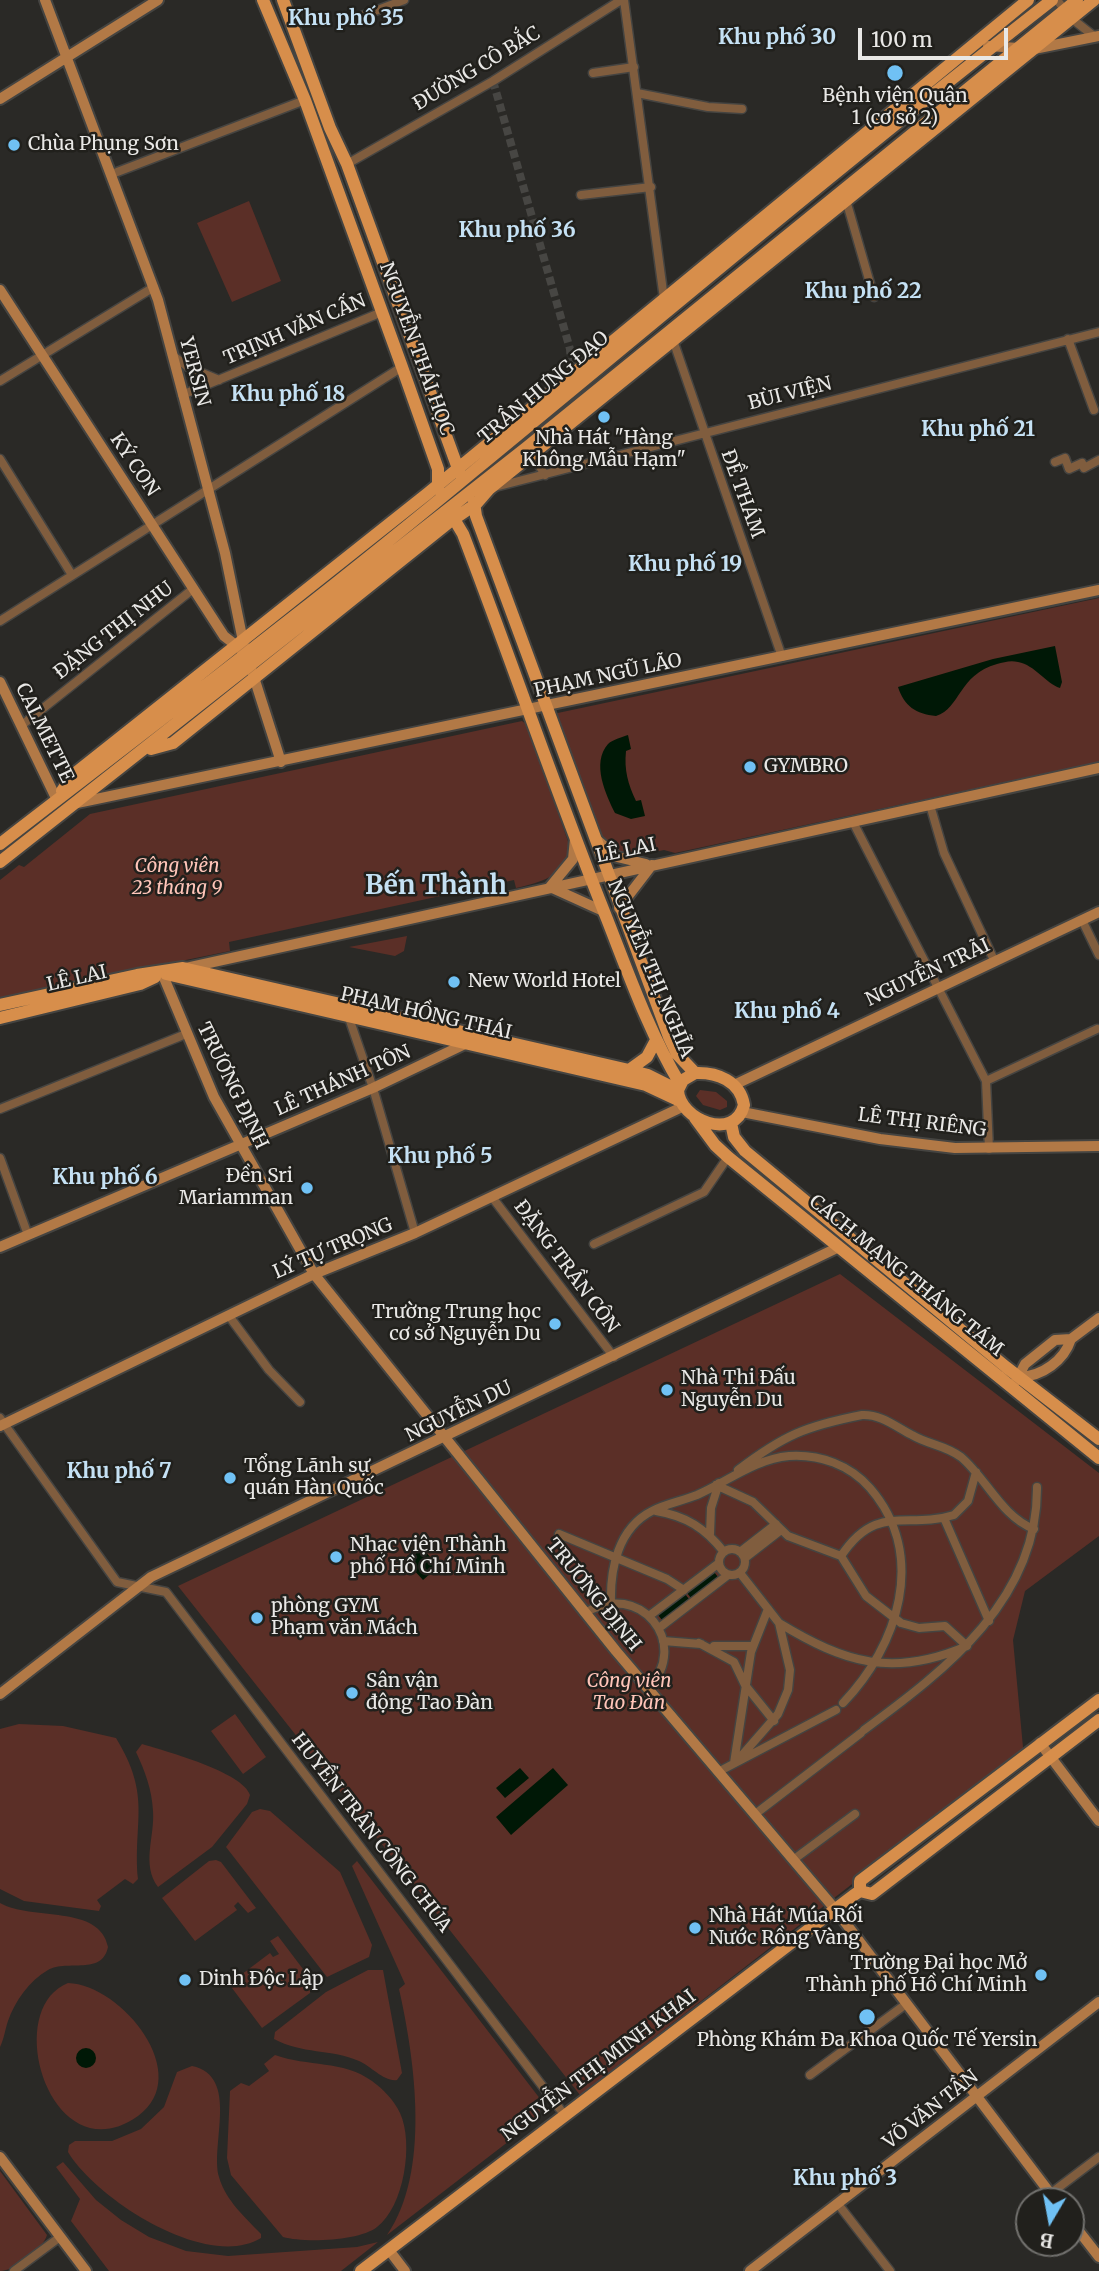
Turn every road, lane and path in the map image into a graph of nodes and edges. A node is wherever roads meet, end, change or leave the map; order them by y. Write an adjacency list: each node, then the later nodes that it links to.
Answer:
1 (45, 0): 17 (street, YERSIN)
2 (158, 0): 17 (street)
3 (263, 0): 23 (main road, NGUYỄN THÁI HỌC)
4 (282, 0): 26 (main road, NGUYỄN THÁI HỌC)
5 (404, 0): 11 (street)
6 (622, 0): 18 (street); 26 (street, ĐƯỜNG CÔ BẮC)
7 (1028, 0): 13 (main road, TRẦN HƯNG ĐẠO)
8 (1077, 0): 10 (main road, TRẦN HƯNG ĐẠO)
9 (1094, 0): 10 (main road, TRẦN HƯNG ĐẠO)
10 (1061, 7): 12 (street); 14 (main road, TRẦN HƯNG ĐẠO); 15 (main road, TRẦN HƯNG ĐẠO); 16 (main road, TRẦN HƯNG ĐẠO)
11 (354, 19)
12 (1097, 36): 16 (street)
13 (973, 45): 14 (street); 20 (main road, TRẦN HƯNG ĐẠO)
14 (993, 46): 15 (street); 20 (main road, TRẦN HƯNG ĐẠO)
15 (1017, 48): 16 (street); 24 (main road, TRẦN HƯNG ĐẠO)
16 (1034, 49): 24 (main road, TRẦN HƯNG ĐẠO)
17 (69, 57): 22 (street); 28 (street, YERSIN)
18 (634, 67): 19 (street); 21 (street)
19 (593, 73)
20 (930, 89): 27 (main road, TRẦN HƯNG ĐẠO)
21 (637, 93): 25 (street); 29 (street)
22 (0, 99)
23 (305, 100): 28 (street); 37 (main road, NGUYỄN THÁI HỌC)
24 (955, 105): 31 (main road, TRẦN HƯNG ĐẠO)
25 (743, 109)
26 (347, 164): 36 (main road, NGUYỄN THÁI HỌC)
27 (828, 172): 31 (main road); 35 (main road, TRẦN HƯNG ĐẠO)
28 (112, 174): 32 (street, YERSIN)
29 (651, 187): 30 (street); 35 (street)
30 (581, 195)
31 (843, 196): 34 (street); 39 (main road, TRẦN HƯNG ĐẠO)
32 (154, 287): 41 (street); 42 (street, YERSIN)
33 (0, 290): 41 (street, KÝ CON)
34 (874, 297)
35 (665, 305): 39 (main road); 48 (main road, TRẦN HƯNG ĐẠO)
36 (398, 307): 37 (main road); 54 (main road, NGUYỄN THÁI HỌC)
37 (382, 312): 43 (main road, NGUYỄN THÁI HỌC); 44 (street, TRỊNH VĂN CẤN)
38 (1099, 332): 40 (street, BÙI VIỆN)
39 (672, 335): 49 (street, ÐỀ THÁM); 50 (main road, TRẦN HƯNG ĐẠO)
40 (1068, 339): 47 (street); 49 (street, BÙI VIỆN)
41 (42, 355): 45 (street); 63 (street, KÝ CON)
42 (171, 355): 44 (street); 46 (street, YERSIN)
43 (402, 367): 57 (main road, NGUYỄN THÁI HỌC); 59 (street)
44 (219, 380): 46 (street, TRỊNH VĂN CẤN)
45 (0, 381)
46 (182, 395): 59 (street, YERSIN)
47 (1094, 410)
48 (522, 423): 54 (main road, TRẦN HƯNG ĐẠO); 56 (main road, TRẦN HƯNG ĐẠO)
49 (703, 432): 55 (street, BÙI VIỆN); 73 (street, ÐỀ THÁM)
50 (529, 451): 55 (street); 58 (main road, TRẦN HƯNG ĐẠO); 61 (main road, TRẦN HƯNG ĐẠO)
51 (0, 459): 68 (street)
52 (1099, 460): 53 (street)
53 (1055, 462)
54 (459, 468): 56 (main road, NGUYỄN THÁI HỌC); 57 (main road, TRẦN HƯNG ĐẠO)
55 (545, 475): 58 (street, BÙI VIỆN)
56 (461, 482): 60 (main road, TRẦN HƯNG ĐẠO); 61 (main road, NGUYỄN THÁI HỌC)
57 (437, 484): 60 (main road, NGUYỄN THÁI HỌC); 66 (main road, TRẦN HƯNG ĐẠO)
58 (489, 489): 61 (main road, TRẦN HƯNG ĐẠO)
59 (206, 493): 63 (street); 74 (street, YERSIN)
60 (441, 498): 62 (main road, NGUYỄN THÁI HỌC); 66 (main road, TRẦN HƯNG ĐẠO)
61 (473, 499): 62 (main road, TRẦN HƯNG ĐẠO); 76 (main road, NGUYỄN THÁI HỌC)
62 (452, 515): 64 (main road, TRẦN HƯNG ĐẠO); 65 (main road, NGUYỄN THÁI HỌC); 66 (main road, TRẦN HƯNG ĐẠO)
63 (153, 525): 68 (street); 69 (street, KÝ CON)
64 (439, 530): 65 (main road); 66 (main road, TRẦN HƯNG ĐẠO)
65 (463, 534): 77 (main road, NGUYỄN THÁI HỌC)
66 (404, 536): 67 (main road, TRẦN HƯNG ĐẠO); 67 (main road, TRẦN HƯNG ĐẠO)
67 (365, 567): 71 (main road, TRẦN HƯNG ĐẠO); 71 (main road, TRẦN HƯNG ĐẠO)
68 (72, 575): 72 (street)
69 (193, 589): 74 (street, KÝ CON); 78 (street, ÐẶNG THỊ NHU)
70 (1099, 590): 73 (street, PHẠM NGŨ LÃO)
71 (299, 620): 74 (main road, TRẦN HƯNG ĐẠO); 74 (main road, TRẦN HƯNG ĐẠO)
72 (0, 621)
73 (782, 657): 76 (street, PHẠM NGŨ LÃO)
74 (247, 658): 79 (street, YERSIN); 81 (main road, TRẦN HƯNG ĐẠO); 83 (main road, TRẦN HƯNG ĐẠO)
75 (0, 682): 78 (street, CALMETTE)
76 (544, 707): 77 (street, PHẠM NGŨ LÃO); 87 (main road, NGUYỄN THỊ NGHĨA)
77 (530, 710): 79 (street, PHẠM NGŨ LÃO); 88 (main road, NGUYỄN THỊ NGHĨA)
78 (22, 725): 83 (street, CALMETTE)
79 (281, 762): 82 (street, PHẠM NGŨ LÃO)
80 (1099, 768): 85 (street, LÊ LAI)
81 (115, 773): 82 (street); 84 (main road, TRẦN HƯNG ĐẠO)
82 (124, 793): 84 (street, PHẠM NGŨ LÃO)
83 (57, 800): 89 (main road, TRẦN HƯNG ĐẠO)
84 (77, 803): 90 (main road, TRẦN HƯNG ĐẠO)
85 (930, 805): 86 (street, LÊ LAI); 100 (street)
86 (853, 822): 91 (street, LÊ LAI); 103 (street)
87 (593, 836): 91 (street); 92 (main road, NGUYỄN THỊ NGHĨA)
88 (575, 839): 93 (main road, NGUYỄN THỊ NGHĨA); 94 (street)
89 (0, 844)
90 (0, 862)
91 (652, 865): 92 (street, LÊ LAI); 95 (street)
92 (607, 874): 93 (street, LÊ LAI); 95 (main road, NGUYỄN THỊ NGHĨA)
93 (590, 878): 94 (street, LÊ LAI); 96 (main road, NGUYỄN THỊ NGHĨA)
94 (550, 887): 96 (street); 101 (street, LÊ LAI)
95 (619, 908): 112 (main road, NGUYỄN THỊ NGHĨA)
96 (603, 911): 109 (main road, NGUYỄN THỊ NGHĨA)
97 (1099, 912): 98 (street, NGUYỄN TRÃI)
98 (1082, 920): 99 (street); 100 (street, NGUYỄN TRÃI)
99 (1099, 955)
100 (994, 960): 103 (street, NGUYỄN TRÃI)
101 (183, 968): 102 (main road, LÊ LAI); 105 (main road, PHẠM HỒNG THÁI)
102 (162, 973): 104 (main road, LÊ LAI); 105 (main road, PHẠM HỒNG THÁI); 106 (main road, LÊ LAI); 108 (street, TRƯƠNG ĐỊNH)
103 (938, 987): 113 (street); 114 (street, NGUYỄN TRÃI)
104 (0, 1005)
105 (349, 1011): 110 (main road, PHẠM HỒNG THÁI); 111 (main road, PHẠM HỒNG THÁI); 115 (street)
106 (0, 1018)
107 (1097, 1029): 113 (street)
108 (186, 1034): 117 (street); 121 (street, TRƯƠNG ĐỊNH)
109 (656, 1042): 111 (main road); 116 (main road, NGUYỄN THỊ NGHĨA)
110 (467, 1043): 115 (street, LÊ THÁNH TÔN); 116 (main road, PHẠM HỒNG THÁI)
111 (629, 1070): 116 (main road, PHẠM HỒNG THÁI)
112 (695, 1073): 114 (main road); 116 (main road)
113 (986, 1081): 123 (street)
114 (734, 1084): 118 (main road)
115 (373, 1088): 121 (street, LÊ THÁNH TÔN); 127 (street)
116 (679, 1095): 119 (main road); 126 (street, LÝ TỰ TRỌNG)
117 (0, 1109)
118 (742, 1112): 120 (main road); 123 (street, LÊ THỊ RIÊNG)
119 (695, 1118): 120 (main road); 124 (main road, CÁCH MẠNG THÁNG TÁM)
120 (731, 1123): 137 (main road, CÁCH MẠNG THÁNG TÁM)
121 (240, 1145): 128 (street, LÊ THÁNH TÔN); 132 (street, TRƯƠNG ĐỊNH)
122 (1099, 1146): 123 (street, LÊ THỊ RIÊNG)
123 (989, 1149)
124 (728, 1157): 129 (street); 131 (main road, CÁCH MẠNG THÁNG TÁM)
125 (0, 1158): 128 (street)
126 (492, 1197): 127 (street, LÝ TỰ TRỌNG); 136 (street, ĐẶNG TRẦN CÔN)
127 (415, 1233): 132 (street, LÝ TỰ TRỌNG)
128 (28, 1235): 130 (street, LÊ THÁNH TÔN)
129 (594, 1244)
130 (0, 1247)
131 (839, 1247): 136 (street, NGUYỄN DU); 137 (main road, CÁCH MẠNG THÁNG TÁM)
132 (314, 1275): 133 (street, LÝ TỰ TRỌNG); 140 (street, TRƯƠNG ĐỊNH)
133 (229, 1316): 138 (street); 139 (street, LÝ TỰ TRỌNG)
134 (1099, 1318): 135 (street)
135 (1071, 1339): 137 (street); 137 (street)
136 (614, 1357): 140 (street, NGUYỄN DU)
137 (1016, 1382): 141 (main road, CÁCH MẠNG THÁNG TÁM); 142 (main road, CÁCH MẠNG THÁNG TÁM)
138 (300, 1402)
139 (1, 1423): 160 (street, HUYỀN TRÂN CÔNG CHÚA)
140 (444, 1439): 160 (street, NGUYỄN DU); 164 (street, TRƯƠNG ĐỊNH)
141 (1099, 1439)
142 (1099, 1458)
143 (976, 1472): 144 (street); 147 (street); 150 (street)
144 (716, 1485): 146 (street); 148 (street); 149 (street); 152 (street)
145 (1037, 1487): 150 (street)
146 (653, 1510): 152 (street); 156 (street)
147 (944, 1518): 148 (street); 167 (street)
148 (891, 1519): 155 (street); 166 (street)
149 (779, 1527): 154 (street); 155 (street)
150 (1034, 1529): 167 (street)
151 (559, 1534): 156 (street)
152 (710, 1534): 153 (street)
153 (724, 1552): 154 (street); 157 (street)
154 (742, 1555): 158 (street)
155 (841, 1556): 166 (street)
156 (615, 1559): 161 (street); 162 (street)
157 (719, 1563): 159 (street); 161 (street)
158 (740, 1573): 159 (street); 163 (street)
159 (728, 1575): 169 (street)
160 (137, 1588): 177 (street, NGUYỄN DU); 195 (street, HUYỀN TRÂN CÔNG CHÚA)
161 (684, 1590): 165 (street)
162 (611, 1603): 164 (street); 165 (street)
163 (768, 1609): 168 (street); 172 (street)
164 (585, 1613): 176 (street, TRƯƠNG ĐỊNH)
165 (649, 1616): 169 (street)
166 (895, 1619): 173 (street); 174 (street)
167 (989, 1621): 173 (street)
168 (779, 1623): 174 (street); 180 (street)
169 (659, 1628): 170 (street)
170 (663, 1641): 171 (street); 176 (street)
171 (699, 1643): 172 (street); 175 (street)
172 (752, 1646): 175 (street)
173 (967, 1646): 174 (street); 186 (street)
174 (877, 1661): 183 (street)
175 (746, 1685): 180 (street); 183 (street)
176 (648, 1689): 184 (street, TRƯƠNG ĐỊNH)
177 (0, 1694)
178 (1099, 1700): 181 (main road, NGUYỄN THỊ MINH KHAI)
179 (1099, 1720): 182 (main road, NGUYỄN THỊ MINH KHAI)
180 (774, 1721): 183 (street)
181 (1040, 1743): 182 (street); 189 (main road, NGUYỄN THỊ MINH KHAI)
182 (1050, 1756): 187 (street); 189 (main road, NGUYỄN THỊ MINH KHAI)
183 (735, 1762): 184 (street)
184 (719, 1772): 186 (street, TRƯƠNG ĐỊNH)
185 (855, 1814): 188 (street)
186 (754, 1815): 188 (street, TRƯƠNG ĐỊNH)
187 (1099, 1821)
188 (793, 1860): 190 (street, TRƯƠNG ĐỊNH)
189 (860, 1891): 190 (main road, NGUYỄN THỊ MINH KHAI)
190 (835, 1909): 192 (street, TRƯƠNG ĐỊNH); 195 (main road, NGUYỄN THỊ MINH KHAI)
191 (1099, 2002): 194 (street, VÕ VĂN TẦN)
192 (906, 2004): 193 (street); 194 (street, TRƯƠNG ĐỊNH)
193 (810, 2076)
194 (976, 2096): 198 (street, TRƯƠNG ĐỊNH); 200 (street, VÕ VĂN TẦN)
195 (566, 2117): 203 (main road, NGUYỄN THỊ MINH KHAI)
196 (0, 2157): 201 (street)
197 (1099, 2157): 199 (street)
198 (1045, 2187)
199 (1064, 2187)
200 (838, 2204): 205 (street, VÕ VĂN TẦN); 210 (street)
201 (60, 2236): 206 (street); 207 (street)
202 (1085, 2240): 204 (street)
203 (389, 2249): 208 (main road, NGUYỄN THỊ MINH KHAI); 209 (street)
204 (1099, 2258)
205 (753, 2270)
206 (14, 2271)
207 (86, 2271)
208 (361, 2271)
209 (405, 2271)
210 (890, 2271)

